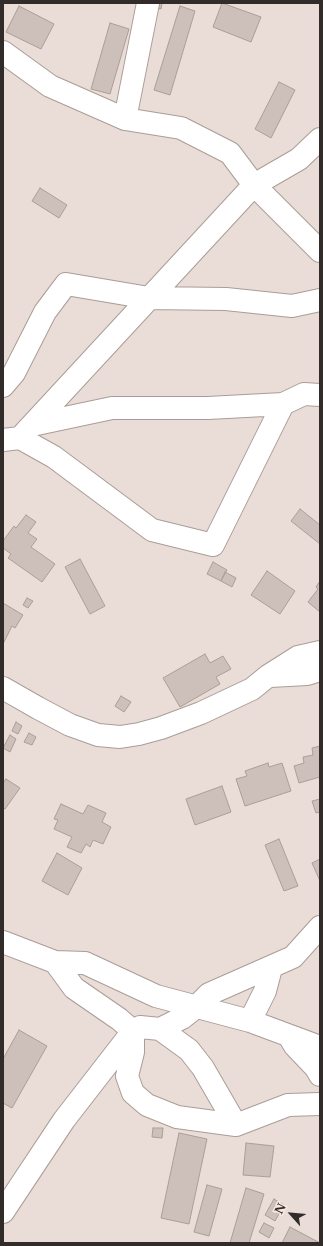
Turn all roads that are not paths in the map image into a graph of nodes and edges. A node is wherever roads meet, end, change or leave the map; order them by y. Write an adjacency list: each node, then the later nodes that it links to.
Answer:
1 (148, 3): 3 (street)
2 (3, 52): 3 (street)
3 (125, 120): 5 (street)
4 (320, 139): 5 (street)
5 (254, 184): 6 (street); 7 (street)
6 (320, 251)
7 (149, 298): 8 (street); 9 (street); 12 (street)
8 (320, 300)
9 (3, 386)
10 (320, 395): 11 (street)
11 (283, 404): 12 (street); 12 (street)
12 (18, 434)
13 (320, 652): 15 (street)
14 (320, 670): 15 (street)
15 (268, 676): 16 (street)
16 (3, 688)
17 (320, 927): 20 (street)
18 (3, 942): 19 (street)
19 (55, 962): 21 (street); 24 (street)
20 (271, 968): 21 (street); 22 (street)
21 (196, 1007): 22 (street); 23 (street)
22 (250, 1021): 25 (street)
23 (160, 1029): 24 (street); 29 (street)
24 (133, 1031): 29 (street); 30 (street)
25 (288, 1035): 26 (street); 27 (street)
26 (320, 1048)
27 (320, 1075)
28 (320, 1104): 29 (street)
29 (236, 1125)
30 (3, 1212)

